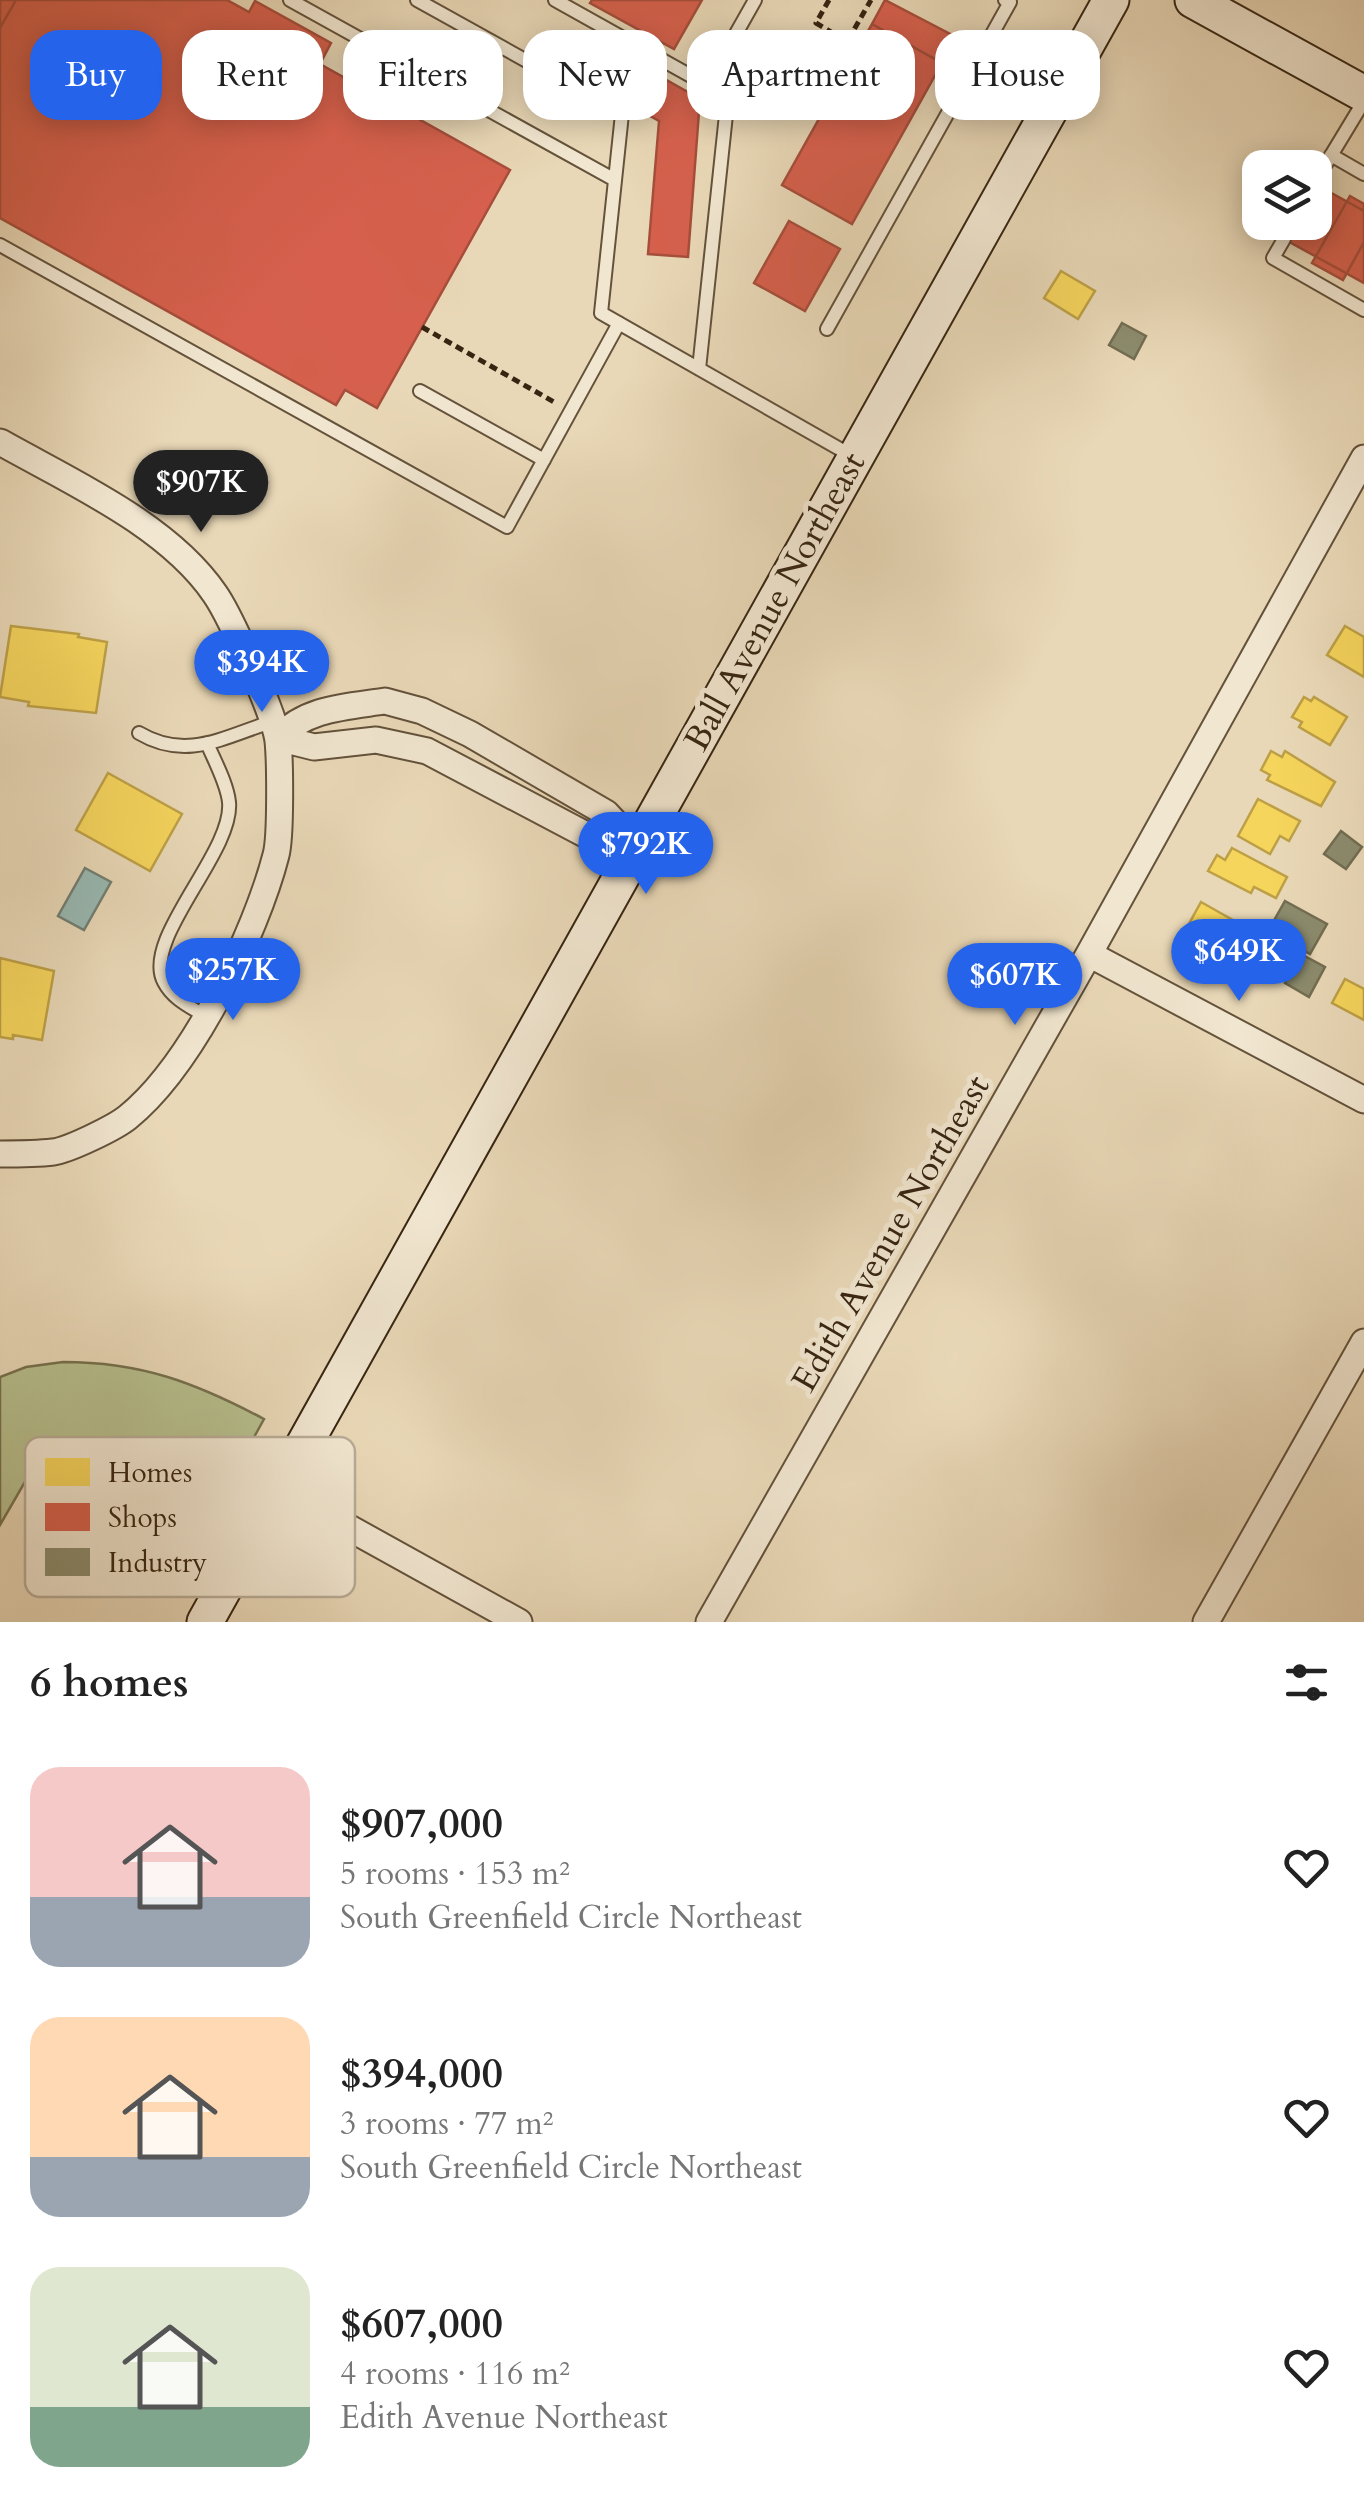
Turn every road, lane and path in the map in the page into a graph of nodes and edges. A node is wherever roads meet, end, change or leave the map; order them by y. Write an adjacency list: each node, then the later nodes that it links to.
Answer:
1 (290, 0): 19 (lane)
2 (418, 0): 19 (lane)
3 (555, 0): 13 (lane)
4 (755, 0): 10 (lane)
5 (829, 0): 11 (path)
6 (871, 0): 12 (path)
7 (1006, 0): 25 (lane)
8 (1112, 0): 30 (street, Ball Avenue Northeast)
9 (1193, 0): 14 (street)
10 (738, 30)
11 (829, 30)
12 (854, 30)
13 (687, 74)
14 (1364, 94)
15 (1364, 102): 17 (lane)
16 (725, 120): 26 (lane)
17 (1332, 155): 18 (lane)
18 (1364, 174)
19 (615, 180): 23 (lane)
20 (1283, 240): 22 (lane)
21 (0, 244): 32 (lane)
22 (1364, 310)
23 (618, 324): 26 (lane); 28 (lane)
24 (422, 327): 28 (path)
25 (827, 329)
26 (699, 369): 30 (lane)
27 (420, 390): 32 (lane)
28 (570, 411): 32 (lane)
29 (0, 442): 33 (street)
30 (854, 458): 36 (street, Ball Avenue Northeast)
31 (1364, 458): 37 (street, Edith Avenue Northeast)
32 (544, 460)
33 (274, 730): 35 (lane); 36 (street); 36 (street); 38 (street)
34 (139, 733): 35 (lane)
35 (208, 743): 38 (lane)
36 (636, 846): 42 (street, Ball Avenue Northeast)
37 (1089, 954): 39 (street); 47 (street, Edith Avenue Northeast)
38 (205, 1016): 40 (street)
39 (1364, 1100)
40 (0, 1154)
41 (1364, 1342): 48 (street)
42 (308, 1437)
43 (355, 1531): 46 (street)
44 (219, 1597): 45 (street, Ball Avenue Northeast)
45 (205, 1622)
46 (520, 1622)
47 (708, 1622)
48 (1206, 1622)

